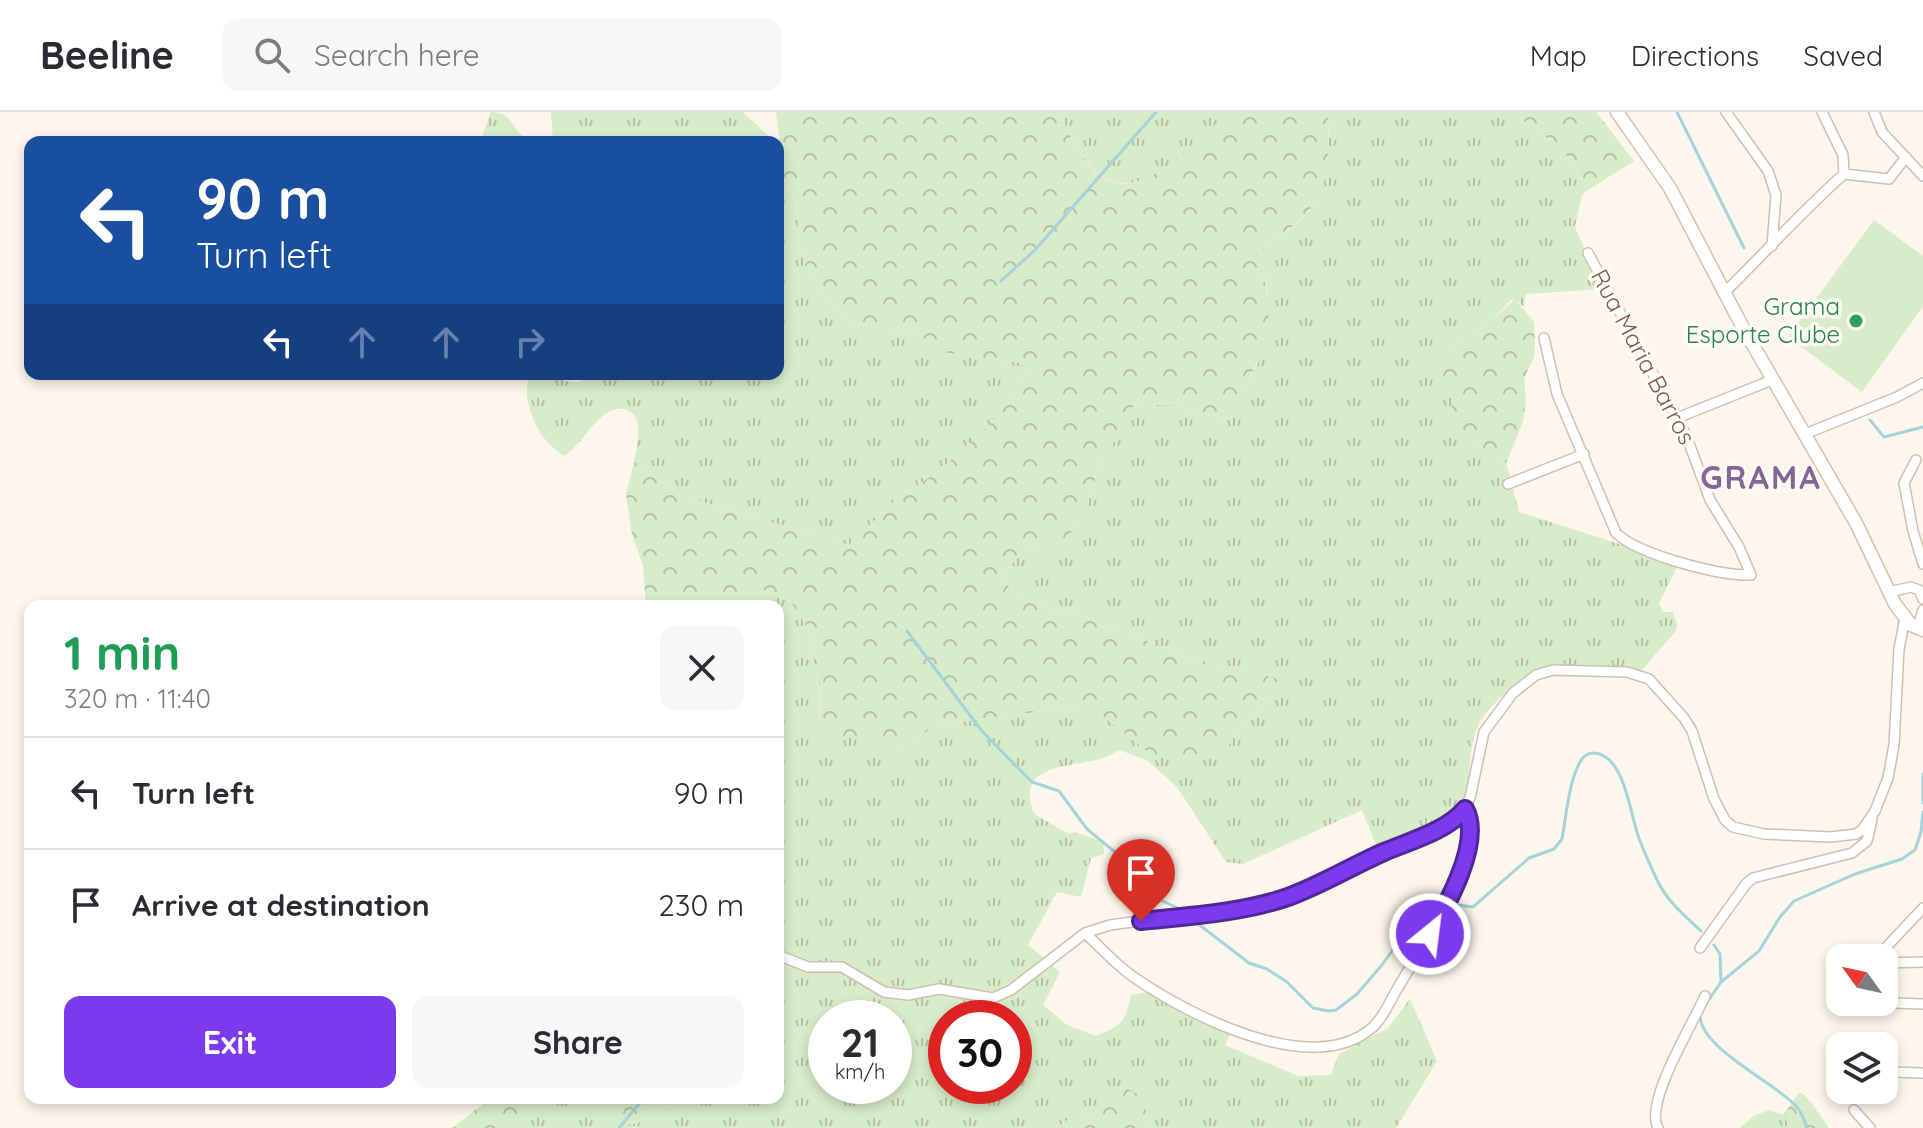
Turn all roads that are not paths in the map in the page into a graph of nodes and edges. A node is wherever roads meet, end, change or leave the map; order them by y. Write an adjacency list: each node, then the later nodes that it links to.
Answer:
1 (1617, 112): 10 (main road)
2 (1726, 112): 8 (street)
3 (1822, 112): 6 (street)
4 (1874, 112): 5 (street)
5 (1906, 157): 6 (street); 7 (street)
6 (1844, 174): 8 (street)
7 (1923, 176)
8 (1772, 246): 10 (street)
9 (1588, 253): 14 (street, Rua Maria Barros)
10 (1724, 293): 12 (main road)
11 (1544, 338): 16 (street, Rua Maria Barros)
12 (1772, 380): 14 (street); 15 (main road)
13 (1923, 383): 15 (street)
14 (1677, 418): 16 (street, Rua Maria Barros)
15 (1805, 434): 20 (main road)
16 (1584, 454): 18 (street)
17 (1916, 460): 19 (street)
18 (1508, 484)
19 (1923, 564)
20 (1889, 592): 21 (street); 23 (main road)
21 (1923, 599)
22 (1923, 610): 24 (street)
23 (1905, 618): 24 (main road); 26 (street)
24 (1920, 630)
25 (1465, 809): 26 (street); 28 (street); 28 (street)
26 (1873, 815): 30 (street)
27 (1923, 908): 29 (street)
28 (1085, 933): 31 (street)
29 (1889, 944)
30 (1700, 948)
31 (784, 957)
32 (1923, 962): 33 (street)
33 (1898, 963)
34 (1705, 996): 40 (street)
35 (1898, 1003): 36 (street)
36 (1923, 1004)
37 (1898, 1072): 38 (street)
38 (1923, 1073)
39 (1854, 1110): 41 (street)
40 (1658, 1128)
41 (1870, 1128)

